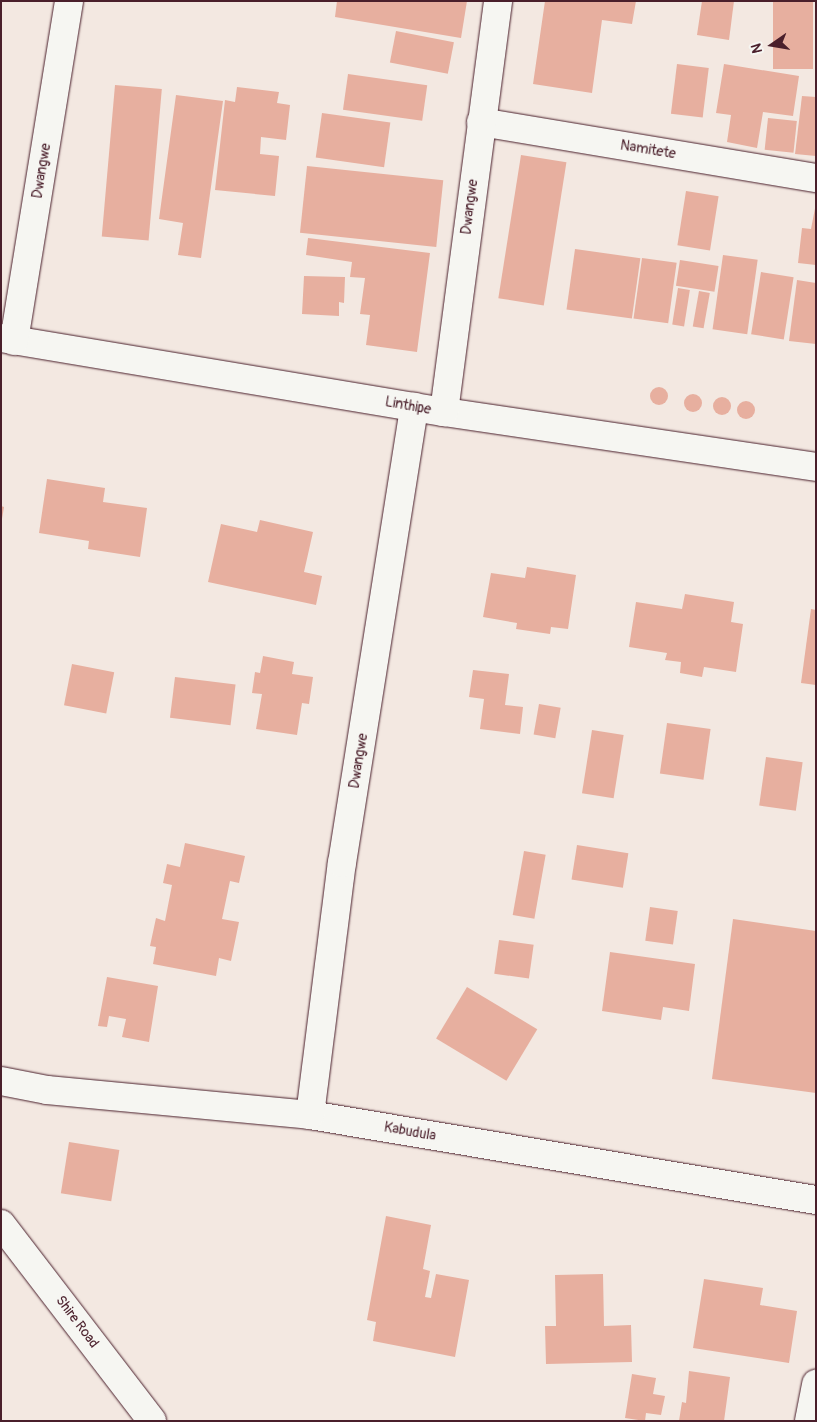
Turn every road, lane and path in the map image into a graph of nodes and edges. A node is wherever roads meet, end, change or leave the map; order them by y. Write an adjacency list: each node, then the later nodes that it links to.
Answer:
1 (69, 1): 5 (street, Dwangwe)
2 (498, 1): 3 (street, Dwangwe)
3 (481, 122): 4 (street, Namitete); 7 (street, Dwangwe)
4 (816, 178)
5 (8, 340): 6 (street, Linthipe)
6 (414, 407): 7 (street, Linthipe); 10 (street, Dwangwe)
7 (444, 412): 8 (street, Linthipe)
8 (816, 467)
9 (1, 1081): 10 (street, Kabudula)
10 (310, 1116): 11 (street, Kabudula)
11 (816, 1200)
12 (1, 1224): 14 (street, Shire Road)
13 (816, 1384): 15 (street)
14 (152, 1421)
15 (810, 1421)

